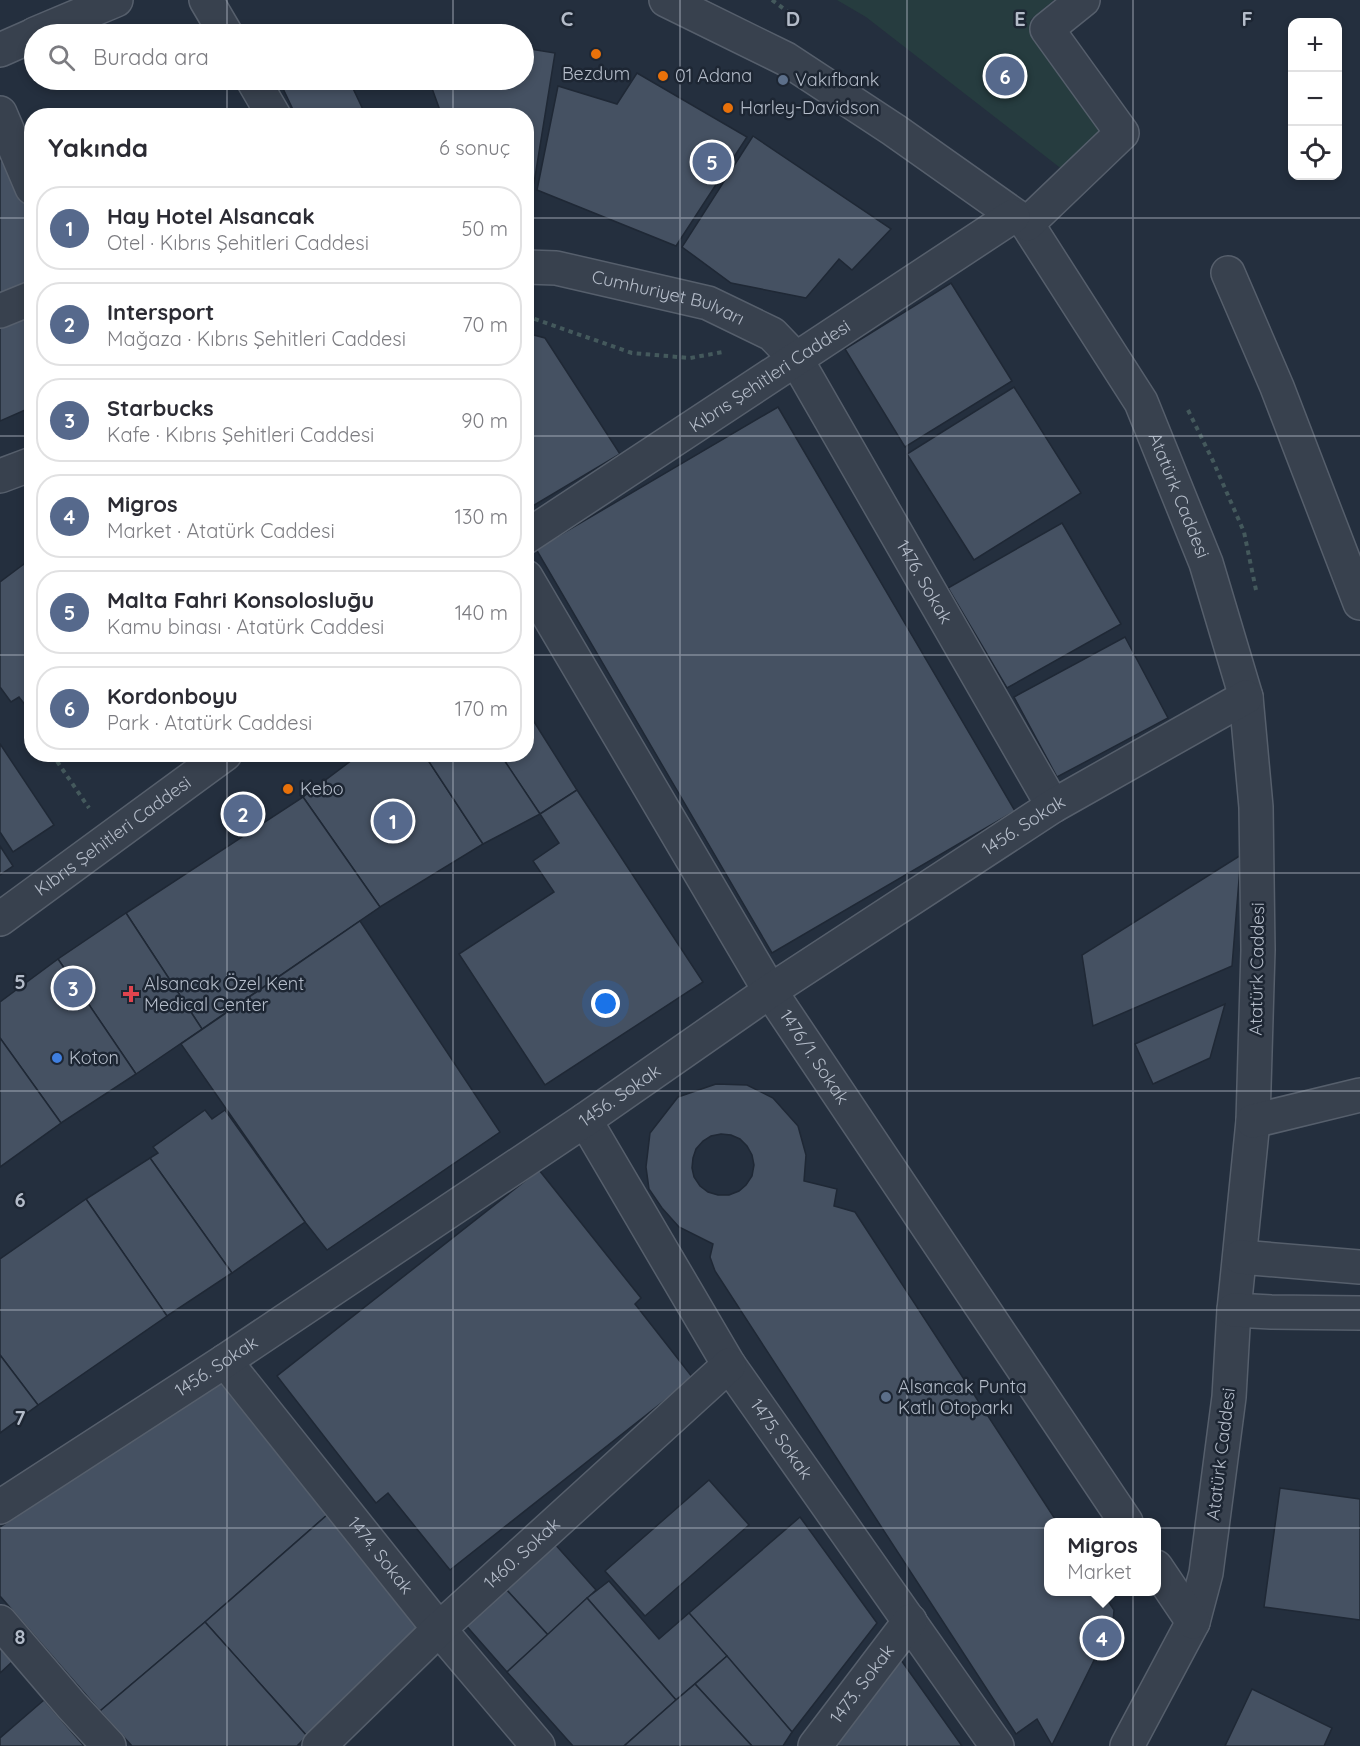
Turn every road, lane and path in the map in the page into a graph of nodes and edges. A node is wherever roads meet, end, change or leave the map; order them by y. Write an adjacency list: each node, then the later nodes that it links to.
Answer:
1 (116, 0): 5 (street)
2 (206, 0): 6 (street)
3 (666, 0): 13 (street, Atatürk Caddesi)
4 (1083, 0): 13 (street)
5 (60, 24)
6 (220, 24)
7 (24, 40): 8 (street)
8 (0, 50)
9 (259, 90): 10 (street)
10 (269, 108)
11 (0, 112): 12 (street)
12 (24, 169)
13 (1020, 220): 20 (street, Kıbrıs Şehitleri Caddesi); 26 (street, Atatürk Caddesi)
14 (534, 267): 20 (street, Cumhuriyet Bulvarı)
15 (1228, 273): 25 (street)
16 (24, 301): 17 (street)
17 (0, 311)
18 (534, 319): 19 (path)
19 (724, 352)
20 (796, 359): 23 (street, Kıbrıs Şehitleri Caddesi); 29 (street, 1476. Sokak)
21 (24, 467): 22 (street)
22 (0, 476)
23 (534, 532)
24 (534, 591): 32 (street, 1476/1. Sokak)
25 (1360, 603)
26 (1246, 697): 29 (street, 1456. Sokak); 35 (street, Atatürk Caddesi)
27 (58, 762): 30 (path)
28 (214, 762): 30 (street, Kıbrıs Şehitleri Caddesi)
29 (1053, 806): 32 (street, 1456. Sokak)
30 (110, 838): 31 (street, Kıbrıs Şehitleri Caddesi)
31 (0, 919)
32 (770, 991): 34 (street, 1456. Sokak); 43 (street, 1476/1. Sokak)
33 (1360, 1095): 35 (street)
34 (585, 1120): 40 (street, 1456. Sokak); 41 (street, 1475. Sokak)
35 (1253, 1121): 36 (street, Atatürk Caddesi)
36 (1240, 1257): 37 (street); 38 (street, Atatürk Caddesi)
37 (1360, 1267)
38 (1234, 1310): 39 (street); 47 (street, Atatürk Caddesi)
39 (1360, 1313)
40 (225, 1361): 42 (street, 1456. Sokak); 48 (street, 1474. Sokak)
41 (729, 1365): 45 (street, 1475. Sokak); 48 (street, 1460. Sokak)
42 (0, 1507)
43 (1123, 1518)
44 (1161, 1575): 47 (street)
45 (910, 1621): 52 (street, 1473. Sokak); 53 (street, 1475. Sokak)
46 (0, 1622): 49 (street)
47 (1193, 1622): 54 (street, Atatürk Caddesi)
48 (439, 1629): 50 (street, 1460. Sokak); 51 (street, 1474. Sokak)
49 (110, 1746)
50 (319, 1746)
51 (538, 1746)
52 (815, 1746)
53 (997, 1746)
54 (1127, 1746)

